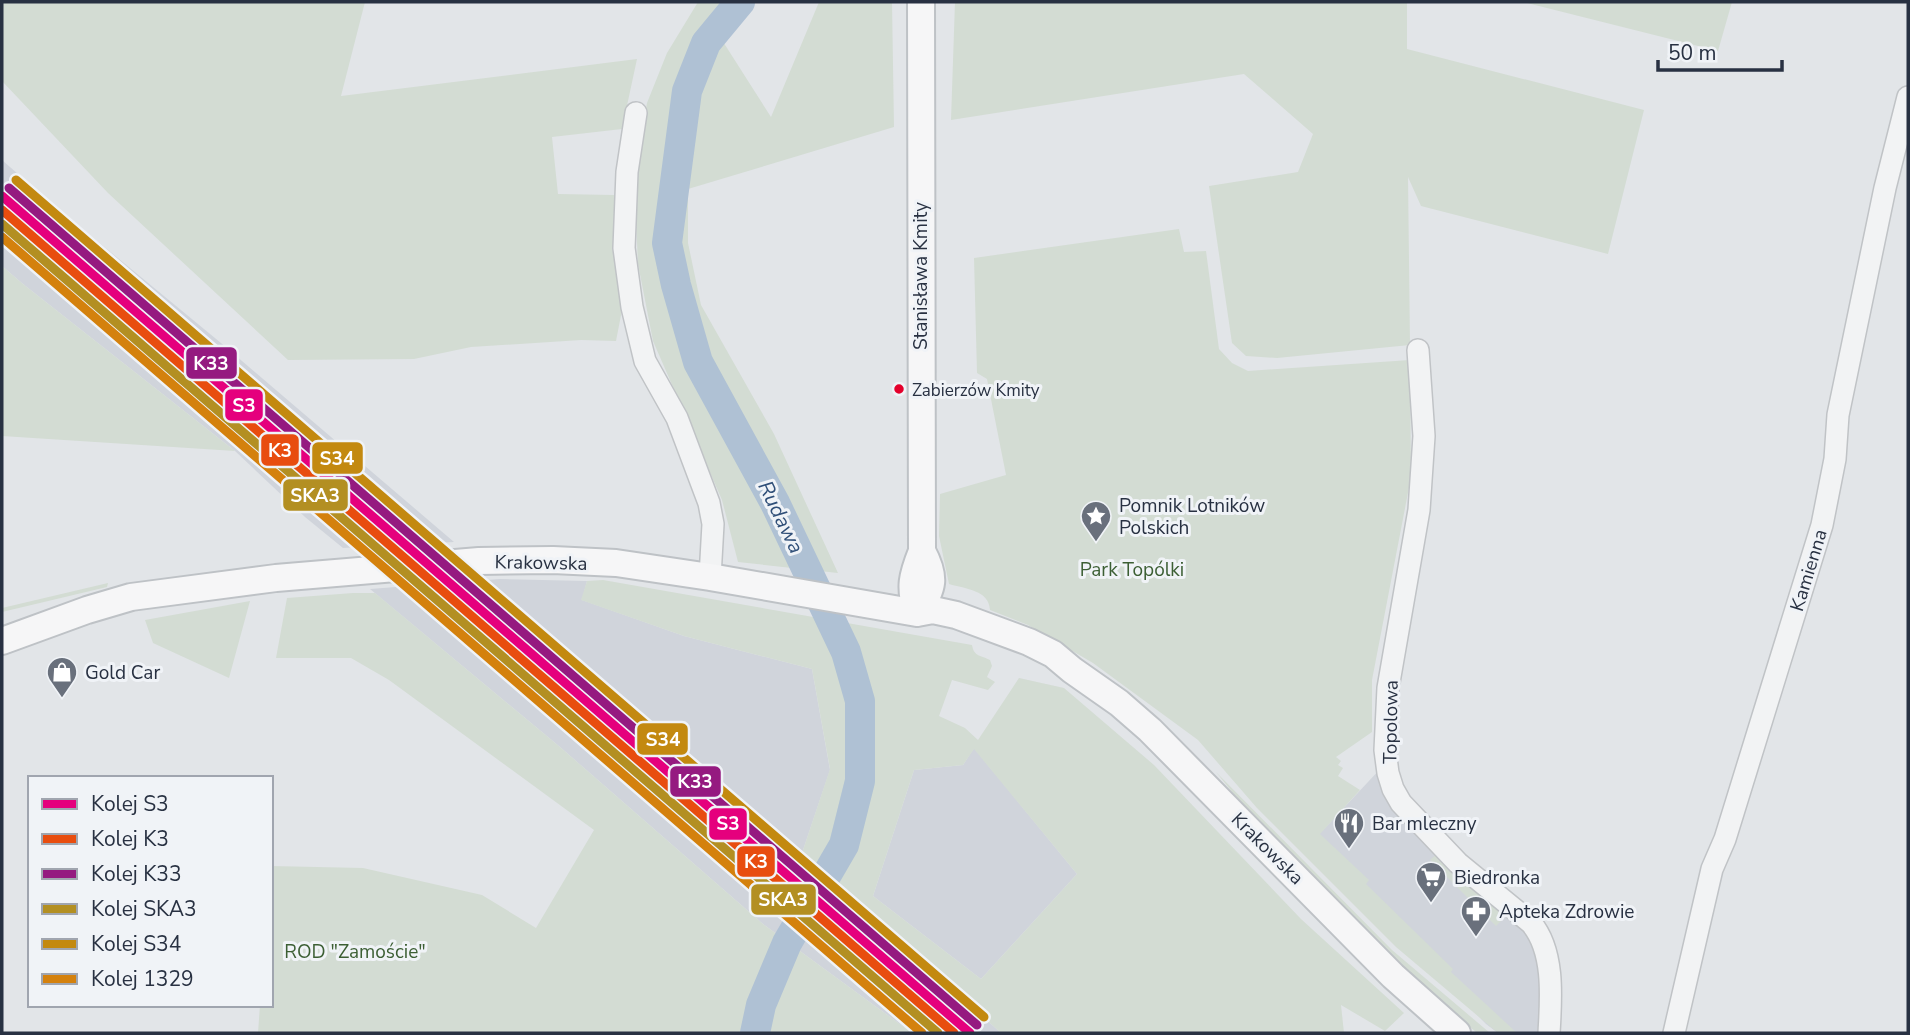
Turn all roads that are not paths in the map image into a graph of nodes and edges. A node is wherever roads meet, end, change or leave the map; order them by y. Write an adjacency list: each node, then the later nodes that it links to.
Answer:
1 (921, 2): 6 (main road, Stanisława Kmity)
2 (1908, 97): 10 (street, Kamienna)
3 (636, 113): 5 (street)
4 (1418, 350): 9 (street, Topolowa)
5 (710, 577): 6 (main road, Krakowska); 7 (main road, Krakowska)
6 (917, 612): 8 (main road, Krakowska)
7 (2, 641)
8 (1457, 1033)
9 (1549, 1033)
10 (1674, 1033)

